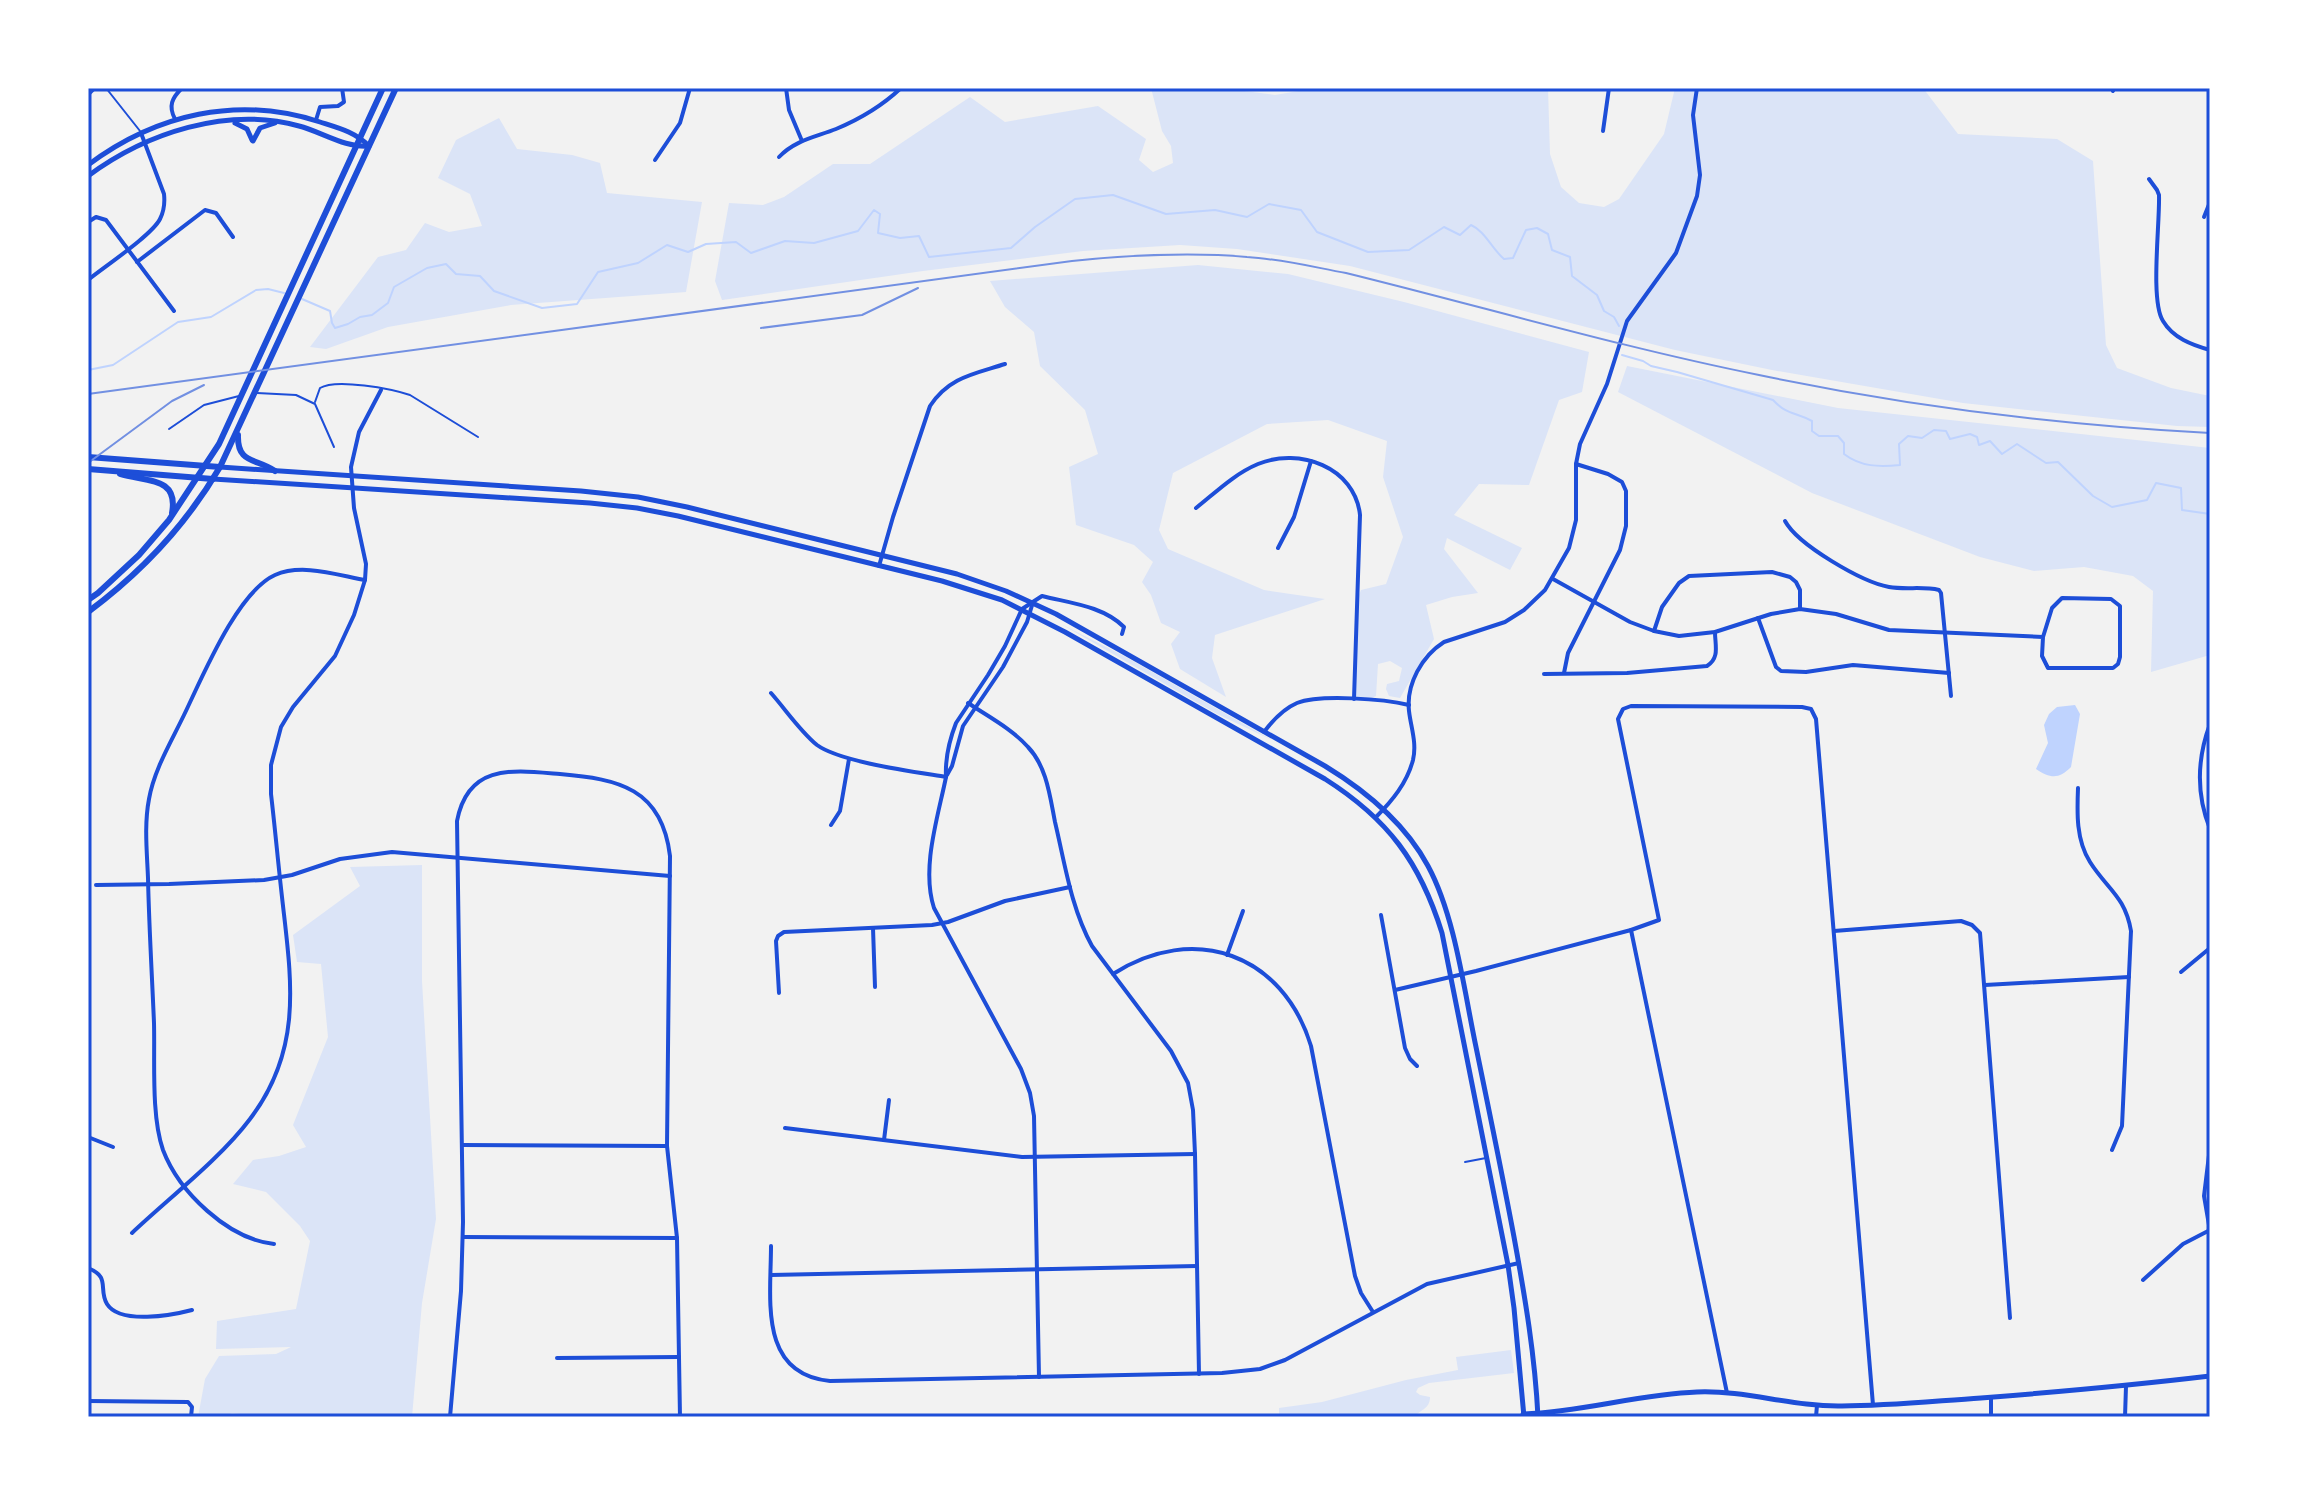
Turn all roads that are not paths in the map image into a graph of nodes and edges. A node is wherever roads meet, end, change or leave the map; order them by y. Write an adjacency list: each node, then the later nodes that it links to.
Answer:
1 (96, 88): 12 (lane)
2 (106, 88): 18 (lane)
3 (182, 88): 13 (street)
4 (342, 88): 14 (street)
5 (383, 88): 19 (main road)
6 (396, 88): 22 (main road)
7 (690, 88): 25 (street)
8 (786, 88): 20 (street)
9 (901, 88): 20 (street)
10 (1609, 88): 17 (street)
11 (1697, 88): 47 (street)
12 (88, 96)
13 (175, 119): 14 (main road); 18 (main road)
14 (316, 121): 19 (main road)
15 (230, 122): 16 (main road); 16 (main road); 21 (main road)
16 (279, 122): 23 (main road)
17 (1603, 131)
18 (141, 133): 21 (street); 26 (main road)
19 (360, 137): 22 (main road); 23 (main road)
20 (802, 141): 24 (street)
21 (145, 143): 27 (main road); 33 (street)
22 (369, 146): 23 (main road); 42 (main road)
23 (355, 147): 48 (main road)
24 (779, 157)
25 (655, 160)
26 (88, 165)
27 (88, 176)
28 (2149, 179): 37 (street)
29 (2210, 202): 30 (street)
30 (2204, 217)
31 (88, 222): 33 (street)
32 (233, 237): 34 (street)
33 (127, 249): 34 (street); 35 (street)
34 (137, 262): 36 (street)
35 (88, 280)
36 (174, 311)
37 (2210, 350)
38 (1005, 364): 61 (street)
39 (381, 390): 40 (lane); 43 (lane); 53 (street)
40 (315, 404): 41 (lane); 44 (lane)
41 (169, 429)
42 (238, 432): 49 (main road); 52 (main road)
43 (478, 437)
44 (334, 447)
45 (88, 457): 48 (main road)
46 (1311, 461): 57 (street); 60 (street); 83 (street)
47 (1576, 464): 63 (street); 66 (street)
48 (207, 465): 49 (main road); 54 (main road)
49 (220, 467): 52 (main road); 55 (main road)
50 (88, 469): 51 (main road)
51 (107, 470): 54 (main road); 58 (main road)
52 (275, 471): 53 (main road)
53 (352, 476): 56 (street); 61 (main road)
54 (199, 477): 55 (main road); 58 (main road)
55 (213, 479): 56 (main road); 70 (main road)
56 (352, 487): 62 (main road); 64 (street)
57 (1196, 508)
58 (169, 520): 65 (main road)
59 (1785, 521): 75 (street)
60 (1278, 548)
61 (881, 555): 62 (street); 67 (main road)
62 (879, 566): 68 (main road)
63 (1553, 579): 66 (street); 85 (street)
64 (365, 580): 98 (street); 100 (street)
65 (88, 600)
66 (1593, 601): 73 (street); 78 (street)
67 (1033, 602): 68 (street); 71 (street); 76 (street); 88 (main road)
68 (1022, 609): 71 (main road); 84 (street)
69 (1800, 609): 72 (street); 73 (street); 75 (street)
70 (88, 612)
71 (1030, 613): 86 (street); 93 (main road)
72 (1758, 618): 74 (street); 79 (street)
73 (1654, 631): 74 (street)
74 (1715, 632): 78 (street)
75 (1945, 633): 77 (street); 79 (street)
76 (1122, 634)
77 (2043, 637): 77 (street)
78 (1564, 673): 80 (street)
79 (1949, 673): 82 (street)
80 (1544, 674)
81 (771, 693): 89 (street)
82 (1951, 696)
83 (1354, 699): 85 (street); 88 (street)
84 (968, 703): 86 (street); 90 (street)
85 (1409, 705): 92 (street)
86 (975, 708): 90 (street); 101 (street)
87 (2210, 724): 95 (street)
88 (1264, 732): 92 (main road)
89 (850, 758): 90 (street); 94 (street)
90 (946, 777): 104 (street)
91 (2078, 788): 114 (street)
92 (1383, 810): 93 (street); 112 (main road)
93 (1376, 817): 113 (main road)
94 (831, 825)
95 (2210, 829)
96 (456, 857): 97 (street); 97 (street); 98 (street); 124 (street)
97 (670, 876): 125 (street)
98 (280, 877): 100 (street); 133 (street)
99 (96, 885): 100 (street)
100 (148, 885): 133 (street)
101 (1070, 887): 104 (street); 111 (street)
102 (1243, 911): 109 (street)
103 (1381, 915): 117 (street)
104 (941, 923): 105 (street); 130 (street)
105 (873, 928): 116 (street); 118 (street)
106 (1631, 930): 107 (street); 112 (street); 156 (street)
107 (1834, 931): 115 (street); 160 (street)
108 (2210, 948): 110 (street)
109 (1227, 955): 111 (street); 148 (street)
110 (2181, 972)
111 (1113, 974): 129 (street)
112 (1460, 975): 113 (street); 140 (main road)
113 (1450, 977): 117 (street); 131 (main road)
114 (2129, 977): 115 (street); 128 (street)
115 (1985, 985): 149 (street)
116 (875, 987)
117 (1395, 990): 119 (street)
118 (779, 993)
119 (1417, 1066)
120 (889, 1100): 123 (street)
121 (785, 1128): 123 (street)
122 (88, 1137): 126 (street)
123 (884, 1140): 130 (street)
124 (462, 1145): 125 (street); 136 (street)
125 (667, 1146): 137 (street)
126 (113, 1147)
127 (2210, 1147): 134 (street)
128 (2112, 1150)
129 (1195, 1154): 130 (street); 142 (street)
130 (1035, 1158): 144 (street)
131 (1488, 1158): 132 (lane); 141 (main road)
132 (1465, 1162)
133 (184, 1184): 135 (street); 138 (street)
134 (2210, 1230): 146 (street)
135 (132, 1233)
136 (463, 1237): 137 (street); 164 (street)
137 (677, 1238): 150 (street)
138 (274, 1244)
139 (771, 1246): 145 (street)
140 (1519, 1263): 141 (street); 161 (main road)
141 (1508, 1265): 148 (street); 162 (main road)
142 (1197, 1266): 144 (street); 152 (street)
143 (88, 1268): 147 (street)
144 (1036, 1269): 145 (street); 154 (street)
145 (771, 1275): 154 (street)
146 (2143, 1280)
147 (192, 1310)
148 (1373, 1312): 152 (street)
149 (2010, 1318)
150 (679, 1357): 151 (street); 165 (street)
151 (557, 1358)
152 (1199, 1374): 154 (street)
153 (2210, 1376): 155 (main road)
154 (1039, 1377)
155 (2126, 1386): 157 (main road); 168 (street)
156 (1727, 1393): 159 (main road); 161 (main road)
157 (1991, 1397): 160 (main road); 167 (street)
158 (88, 1401): 163 (street)
159 (1817, 1405): 160 (main road); 166 (street)
160 (1873, 1405)
161 (1538, 1415): 162 (main road)
162 (1524, 1416)
163 (191, 1417)
164 (450, 1417)
165 (680, 1417)
166 (1816, 1417)
167 (1991, 1417)
168 (2125, 1417)

